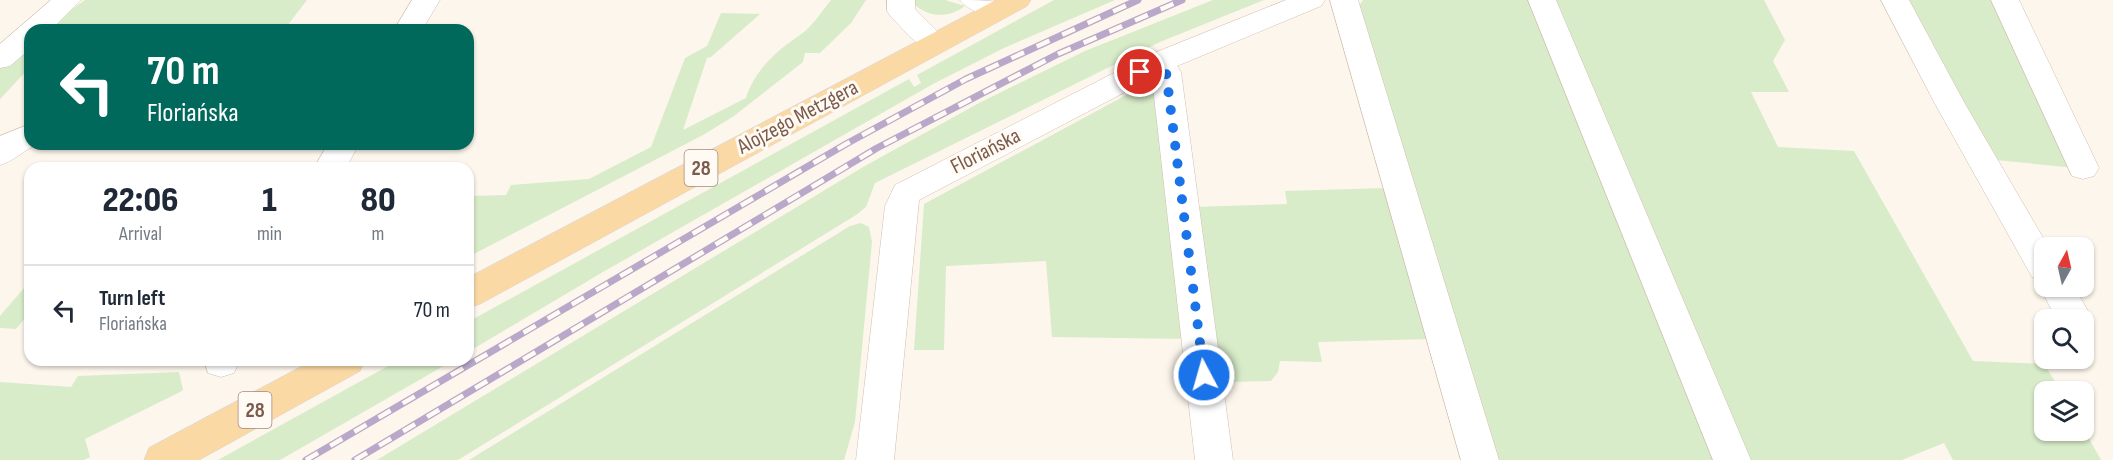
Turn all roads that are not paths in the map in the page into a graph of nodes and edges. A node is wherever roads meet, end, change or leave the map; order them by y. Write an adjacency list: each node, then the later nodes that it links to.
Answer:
1 (67, 0): 11 (street)
2 (426, 0): 12 (street)
3 (901, 0): 14 (street)
4 (974, 0): 10 (street)
5 (1311, 0): 16 (street, Floriańska)
6 (1344, 0): 26 (street)
7 (1542, 0): 27 (street)
8 (1895, 0): 20 (street)
9 (2005, 0): 19 (street)
10 (1009, 4): 14 (main road, Alojzego Metzgera / 28)
11 (41, 24)
12 (412, 24)
13 (24, 39): 15 (street)
14 (935, 43): 21 (main road, Alojzego Metzgera / 28)
15 (0, 59)
16 (1159, 62): 24 (street, Floriańska); 25 (street)
17 (24, 139): 18 (street)
18 (1, 152)
19 (2083, 168)
20 (2034, 251)
21 (474, 291)
22 (336, 366): 23 (main road, 28)
23 (163, 460)
24 (875, 460)
25 (1214, 460)
26 (1480, 460)
27 (1732, 460)

